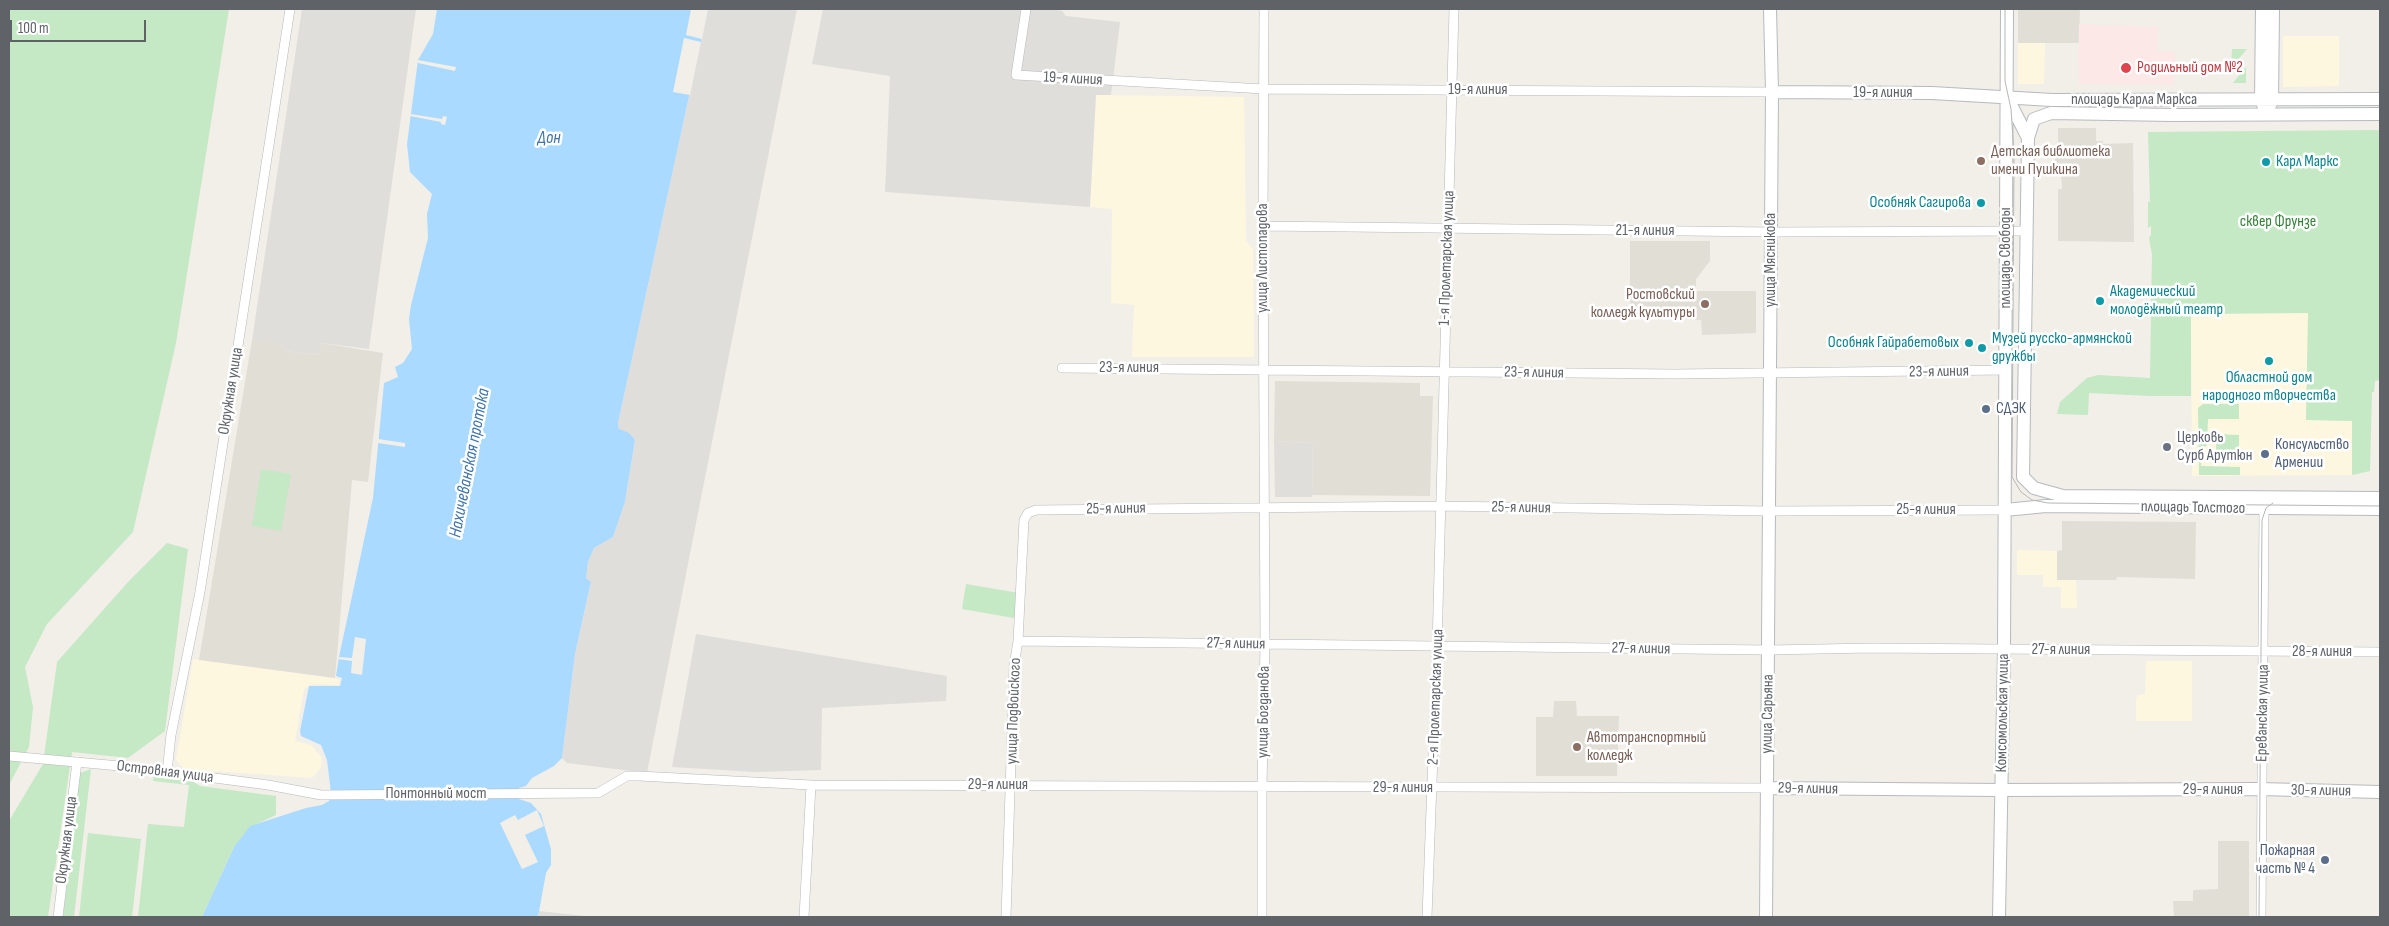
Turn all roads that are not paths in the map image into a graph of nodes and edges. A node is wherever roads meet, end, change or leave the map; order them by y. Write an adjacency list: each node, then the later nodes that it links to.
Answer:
1 (290, 9): 47 (street, Окружная улица)
2 (1026, 9): 9 (street, 19-я линия)
3 (1264, 9): 9 (street, улица Листопадова)
4 (1454, 9): 10 (street, 1-я Пролетарская улица)
5 (1770, 9): 11 (main road, улица Мясникова)
6 (2007, 9): 12 (main road, площадь Свободы)
7 (2262, 9): 14 (main road)
8 (2273, 9): 14 (main road)
9 (1264, 89): 10 (street, 19-я линия); 19 (street, улица Листопадова)
10 (1452, 90): 11 (street, 19-я линия); 20 (street, 1-я Пролетарская улица)
11 (1772, 92): 12 (main road, 19-я линия); 23 (main road, улица Мясникова)
12 (2007, 97): 14 (main road, площадь Карла Маркса); 18 (main road); 21 (main road, площадь Свободы)
13 (2380, 99): 14 (main road, площадь Карла Маркса)
14 (2266, 100): 15 (main road)
15 (2267, 114): 16 (main road, площадь Карла Маркса); 17 (main road, площадь Карла Маркса)
16 (2380, 114)
17 (2034, 119): 18 (main road, площадь Свободы)
18 (2028, 138): 22 (main road, площадь Свободы)
19 (1263, 226): 20 (street, 21-я линия); 25 (street, улица Листопадова)
20 (1448, 229): 23 (street, 21-я линия); 27 (street, 1-я Пролетарская улица)
21 (2007, 230): 22 (street, 21-я линия); 23 (street, 21-я линия); 26 (main road, площадь Свободы)
22 (2027, 231): 29 (main road, площадь Свободы)
23 (1771, 232): 28 (main road, улица Мясникова)
24 (1062, 368): 25 (street, 23-я линия)
25 (1264, 369): 27 (street, 23-я линия); 32 (street, улица Листопадова)
26 (2006, 370): 28 (street, 23-я линия); 36 (main road, площадь Свободы)
27 (1443, 371): 28 (street, 23-я линия); 31 (street, 1-я Пролетарская улица)
28 (1770, 374): 37 (main road, улица Мясникова)
29 (2023, 477): 30 (main road, площадь Толстого); 36 (main road)
30 (2380, 498)
31 (1441, 506): 32 (street, 25-я линия); 37 (street, 25-я линия); 40 (street, 2-я Пролетарская улица)
32 (1265, 507): 35 (street, 25-я линия); 39 (street, улица Богданова)
33 (2264, 508): 34 (main road, площадь Толстого); 36 (main road, площадь Толстого); 43 (street, Ереванская улица)
34 (2380, 509)
35 (1036, 510): 38 (street, улица Подвойского)
36 (2005, 510): 37 (street, 25-я линия); 41 (main road, Комсомольская улица)
37 (1768, 511): 42 (main road, улица Сарьяна)
38 (1018, 641): 39 (street, 27-я линия); 49 (street, улица Подвойского)
39 (1265, 645): 40 (street, 27-я линия); 50 (street, улица Богданова)
40 (1437, 647): 42 (street, 27-я линия); 51 (street, 2-я Пролетарская улица)
41 (2004, 649): 42 (street, 27-я линия); 43 (street, 27-я линия); 54 (main road, Комсомольская улица)
42 (1769, 650): 52 (main road, улица Сарьяна)
43 (2264, 651): 44 (street, 28-я линия); 53 (street, Ереванская улица)
44 (2380, 652)
45 (9, 756): 46 (street, Островная улица)
46 (77, 762): 47 (street, Островная улица); 58 (street, Окружная улица)
47 (167, 772): 57 (street, Островная улица)
48 (811, 784): 49 (street, 29-я линия); 56 (street, 29-я линия); 59 (street)
49 (1011, 784): 50 (street, 29-я линия); 60 (street, улица Подвойского)
50 (1262, 787): 51 (street, 29-я линия); 61 (street, улица Богданова)
51 (1433, 788): 52 (street, 29-я линия); 62 (street, 2-я Пролетарская улица)
52 (1767, 788): 54 (main road, 29-я линия); 63 (main road, улица Сарьяна)
53 (2261, 789): 54 (main road, 29-я линия); 55 (main road, 30-я линия); 65 (street, Ереванская улица)
54 (2001, 790): 64 (main road, Комсомольская улица)
55 (2380, 792)
56 (551, 793): 57 (street, Понтонный мост)
57 (320, 795)
58 (58, 917)
59 (804, 917)
60 (1006, 917)
61 (1262, 917)
62 (1427, 917)
63 (1766, 917)
64 (1999, 917)
65 (2261, 917)

